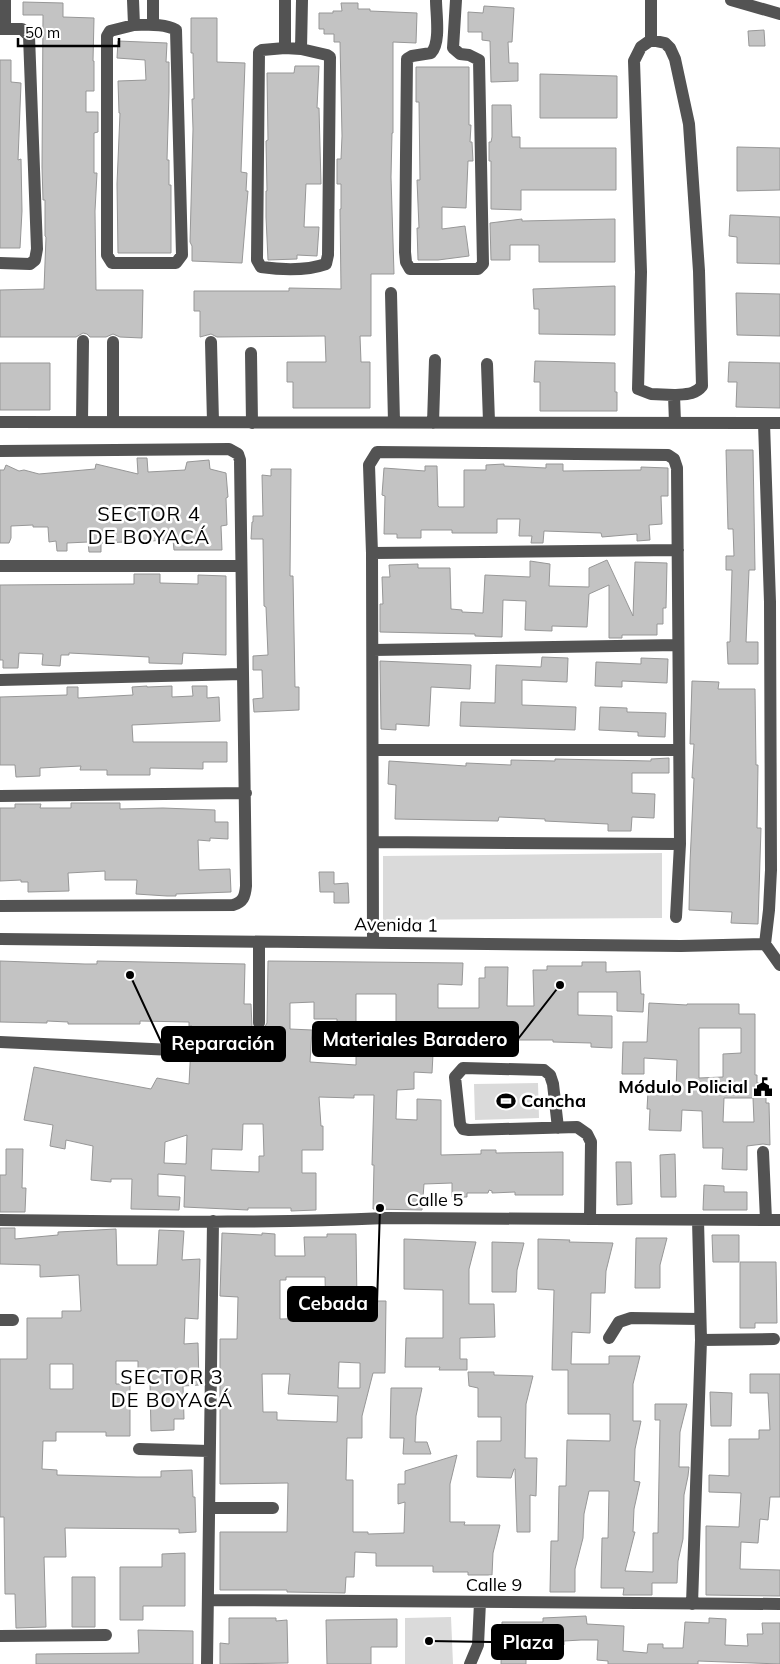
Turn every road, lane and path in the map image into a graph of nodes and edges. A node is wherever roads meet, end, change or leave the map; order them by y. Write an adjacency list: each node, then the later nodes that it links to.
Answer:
1 (5, 0): 13 (street)
2 (133, 0): 11 (street)
3 (153, 0): 12 (street)
4 (285, 0): 16 (street)
5 (302, 0): 18 (street)
6 (436, 0): 15 (street)
7 (456, 0): 17 (street)
8 (651, 0): 14 (street)
9 (730, 0): 10 (street)
10 (780, 14)
11 (134, 24): 12 (street); 12 (street)
12 (153, 25)
13 (2, 29): 19 (street)
14 (651, 40): 27 (street); 27 (street)
15 (435, 47): 17 (street); 17 (street)
16 (285, 48): 18 (street); 18 (street)
17 (454, 48)
18 (301, 49)
19 (0, 263)
20 (391, 293): 33 (street)
21 (83, 341): 29 (street)
22 (113, 342): 30 (street)
23 (211, 342): 31 (street)
24 (252, 353): 32 (street)
25 (434, 360): 34 (street)
26 (487, 364): 35 (street)
27 (674, 395): 36 (street)
28 (0, 422): 29 (street)
29 (82, 422): 30 (street)
30 (113, 422): 31 (street)
31 (213, 422): 32 (street)
32 (252, 422): 33 (street)
33 (394, 422): 34 (street)
34 (433, 422): 35 (street)
35 (489, 422): 36 (street)
36 (675, 422): 37 (street)
37 (764, 423): 38 (street); 44 (street)
38 (780, 423)
39 (0, 451): 43 (street)
40 (678, 550): 41 (street); 41 (street); 45 (street)
41 (372, 553): 46 (street)
42 (0, 566): 43 (street)
43 (241, 566): 47 (street)
44 (775, 602): 48 (street)
45 (678, 645): 46 (street); 51 (street)
46 (373, 650): 50 (street)
47 (242, 674): 49 (street); 53 (street)
48 (775, 678): 52 (street)
49 (0, 680)
50 (373, 750): 51 (street); 55 (street)
51 (679, 750): 56 (street)
52 (775, 785): 57 (street)
53 (246, 793): 54 (street); 58 (street)
54 (0, 796)
55 (373, 842): 56 (street); 62 (street)
56 (680, 844): 59 (street)
57 (775, 869): 63 (street)
58 (0, 906)
59 (676, 917)
60 (0, 938): 61 (street, Avenida 1)
61 (259, 942): 62 (street, Avenida 1); 65 (street)
62 (373, 943): 63 (street, Avenida 1)
63 (765, 944): 64 (street)
64 (780, 965)
65 (259, 1023)
66 (0, 1042): 67 (street)
67 (173, 1050)
68 (558, 1128): 68 (street); 70 (street)
69 (763, 1152): 73 (street)
70 (590, 1218): 72 (street, Calle 5); 75 (street, Calle 5)
71 (0, 1220): 75 (street, Calle 5)
72 (698, 1220): 73 (street, Calle 5); 76 (street)
73 (766, 1220): 74 (street, Calle 5)
74 (780, 1220)
75 (213, 1221): 81 (street)
76 (700, 1319): 77 (street); 79 (street)
77 (609, 1338)
78 (774, 1339): 79 (street)
79 (701, 1340): 86 (street)
80 (139, 1449): 81 (street)
81 (209, 1450): 82 (street)
82 (209, 1508): 83 (street); 84 (street)
83 (273, 1508)
84 (208, 1600): 85 (street, Calle 9); 90 (street)
85 (480, 1602): 86 (street, Calle 9); 91 (street)
86 (692, 1604): 87 (street, Calle 9)
87 (780, 1604)
88 (106, 1635): 89 (street)
89 (0, 1636)
90 (208, 1664)
91 (470, 1664)

